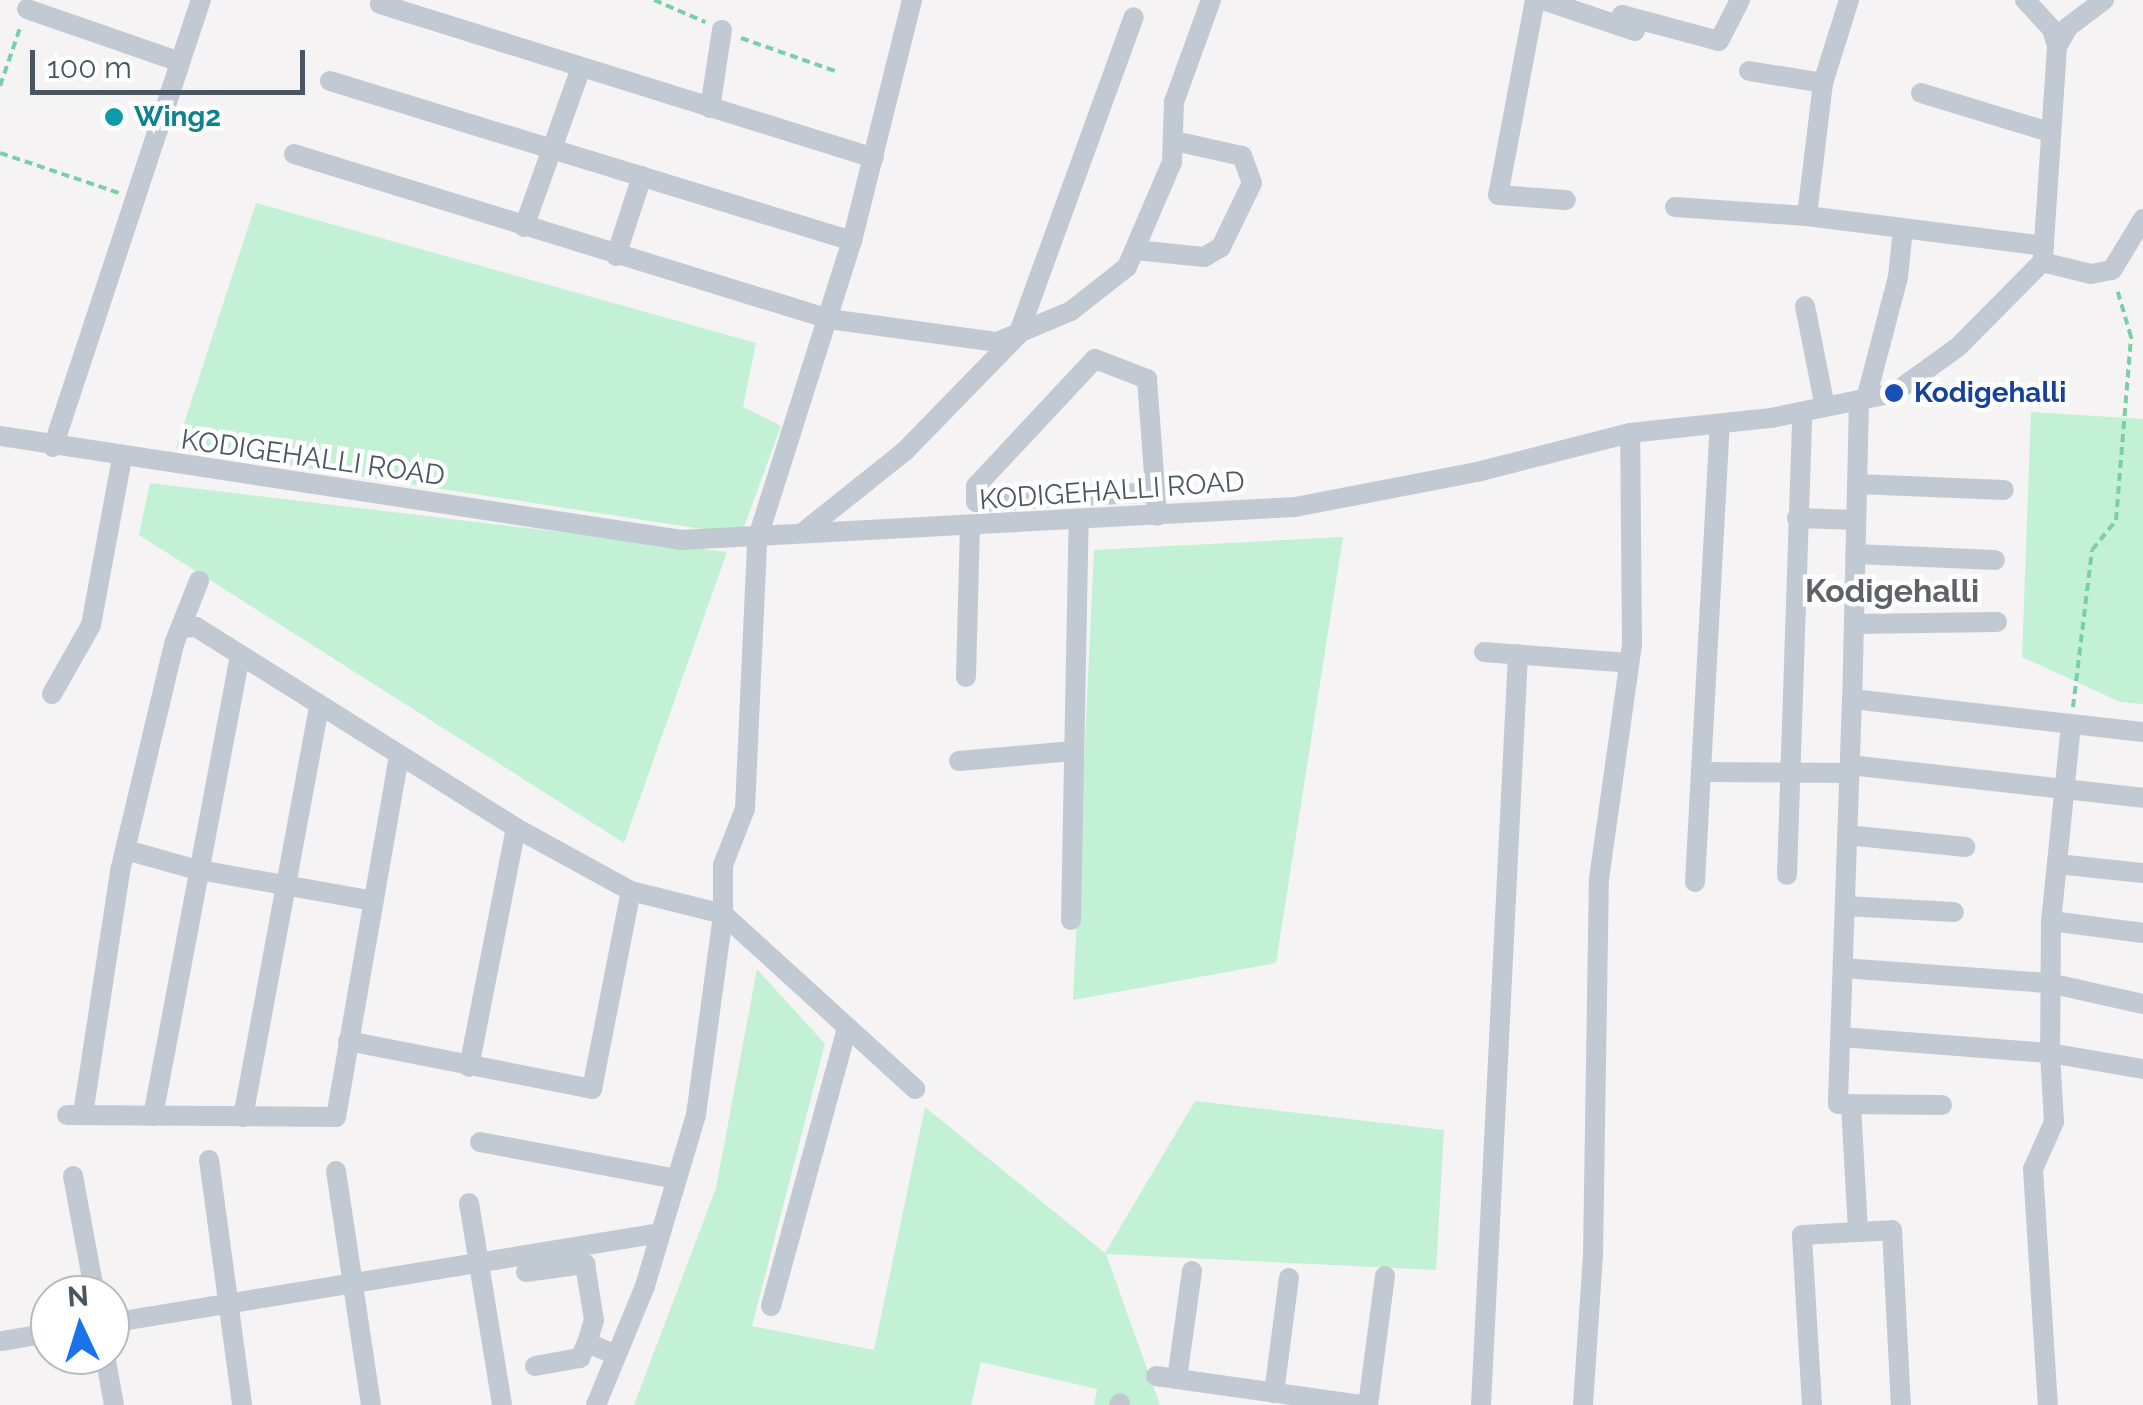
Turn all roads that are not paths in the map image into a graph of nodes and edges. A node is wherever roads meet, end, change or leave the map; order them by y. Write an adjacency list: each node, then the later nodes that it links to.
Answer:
1 (200, 0): 17 (street)
2 (912, 0): 28 (street)
3 (1211, 0): 25 (street)
4 (1535, 0): 30 (street)
5 (1543, 0): 15 (street)
6 (1740, 0): 12 (street)
7 (1849, 0): 21 (street)
8 (2025, 0): 16 (street)
9 (2104, 0): 16 (street)
10 (380, 4): 18 (street)
11 (27, 8): 17 (street)
12 (1622, 16)
13 (1134, 17): 42 (street)
14 (722, 30): 23 (street)
15 (1676, 43)
16 (2057, 46): 24 (street)
17 (180, 62): 49 (street)
18 (581, 68): 23 (street); 26 (street)
19 (1749, 71): 21 (street)
20 (330, 81): 26 (street)
21 (1822, 83): 32 (street)
22 (1922, 94): 24 (street)
23 (710, 108): 28 (street)
24 (2049, 132): 38 (street)
25 (1175, 141): 37 (street); 37 (street)
26 (552, 148): 29 (street); 34 (street)
27 (294, 154): 34 (street)
28 (874, 158): 36 (street)
29 (642, 176): 36 (street); 39 (street)
30 (1566, 200)
31 (1675, 206): 32 (street)
32 (1807, 216): 35 (street)
33 (2143, 218): 38 (street)
34 (524, 228): 39 (street)
35 (1903, 229): 38 (street); 43 (street)
36 (852, 241): 41 (street)
37 (1136, 250): 42 (street)
38 (2043, 254): 43 (street, KODIGEHALLI ROAD)
39 (616, 256): 41 (street)
40 (1805, 306): 44 (street)
41 (829, 319): 42 (street); 62 (street)
42 (1018, 335): 61 (street)
43 (1862, 400): 44 (street, KODIGEHALLI ROAD); 51 (street)
44 (1825, 407): 45 (street, KODIGEHALLI ROAD)
45 (1802, 412): 46 (street, KODIGEHALLI ROAD); 56 (street)
46 (1720, 425): 47 (street, KODIGEHALLI ROAD); 84 (street)
47 (1630, 432): 55 (street, KODIGEHALLI ROAD); 72 (street)
48 (0, 436): 49 (street, KODIGEHALLI ROAD)
49 (53, 447): 50 (street, KODIGEHALLI ROAD)
50 (122, 458): 62 (street, KODIGEHALLI ROAD); 74 (street)
51 (1857, 484): 52 (street); 58 (street)
52 (2004, 490)
53 (1155, 492): 54 (street); 54 (street); 55 (street)
54 (992, 501): 59 (street)
55 (1157, 516): 57 (street, KODIGEHALLI ROAD)
56 (1797, 518): 58 (street); 83 (street)
57 (1079, 520): 59 (street, KODIGEHALLI ROAD); 79 (street)
58 (1856, 520): 63 (street)
59 (994, 526): 60 (street, KODIGEHALLI ROAD)
60 (970, 528): 61 (street, KODIGEHALLI ROAD); 73 (street)
61 (800, 533): 62 (street, KODIGEHALLI ROAD)
62 (757, 540): 101 (street)
63 (1855, 554): 64 (street); 67 (street)
64 (1995, 560)
65 (199, 581): 68 (street)
66 (1996, 622): 67 (street)
67 (1854, 624): 75 (street)
68 (183, 628): 71 (street); 90 (street)
69 (1484, 652): 70 (street)
70 (1518, 654): 72 (street); 149 (street)
71 (240, 656): 76 (street); 92 (street)
72 (1629, 663): 150 (street)
73 (966, 678)
74 (52, 694)
75 (1852, 700): 77 (street); 82 (street)
76 (318, 708): 80 (street); 96 (street)
77 (2071, 725): 78 (street); 85 (street)
78 (2143, 732)
79 (1074, 750): 81 (street); 102 (street)
80 (399, 756): 87 (street); 98 (street)
81 (959, 761)
82 (1850, 769): 83 (street); 85 (street); 88 (street)
83 (1787, 771): 84 (street); 94 (street)
84 (1701, 772): 95 (street)
85 (2064, 789): 86 (street); 91 (street)
86 (2143, 798)
87 (516, 828): 97 (street); 112 (street)
88 (1848, 835): 89 (street); 99 (street)
89 (1965, 846)
90 (126, 850): 92 (street); 117 (street)
91 (2056, 864): 93 (street); 103 (street)
92 (194, 869): 96 (street); 117 (street)
93 (2143, 873)
94 (1787, 876)
95 (1695, 882)
96 (285, 885): 98 (street); 118 (street)
97 (631, 891): 101 (street); 112 (street)
98 (373, 901): 110 (street)
99 (1845, 906): 100 (street); 105 (street)
100 (1954, 912)
101 (723, 914): 108 (street); 123 (street)
102 (1071, 920)
103 (2051, 921): 104 (street); 106 (street)
104 (2143, 933)
105 (1843, 968): 106 (street); 109 (street)
106 (2049, 984): 107 (street); 111 (street)
107 (2143, 1004)
108 (848, 1028): 114 (street); 135 (street)
109 (1840, 1037): 111 (street); 115 (street)
110 (348, 1042): 112 (street); 118 (street)
111 (2050, 1053): 113 (street); 153 (street)
112 (469, 1068)
113 (2143, 1069)
114 (915, 1089)
115 (1851, 1105): 116 (street); 125 (street)
116 (1942, 1105)
117 (153, 1116): 118 (street)
118 (243, 1117)
119 (480, 1142): 123 (street)
120 (209, 1160): 134 (street)
121 (336, 1171): 133 (street)
122 (73, 1176): 130 (street)
123 (676, 1179): 126 (street)
124 (469, 1202): 127 (street)
125 (1858, 1232): 151 (street); 152 (street)
126 (660, 1233): 127 (street); 139 (street)
127 (477, 1262): 133 (street); 146 (street)
128 (1192, 1271): 142 (street)
129 (526, 1272): 139 (street)
130 (90, 1275)
131 (1385, 1276): 148 (street)
132 (1288, 1278): 142 (street)
133 (350, 1288): 134 (street); 145 (street)
134 (228, 1305): 136 (street); 144 (street)
135 (772, 1306)
136 (130, 1320)
137 (30, 1336): 138 (street)
138 (2, 1341)
139 (602, 1346): 140 (street); 147 (street)
140 (535, 1366)
141 (109, 1375): 143 (street)
142 (1274, 1392): 148 (street)
143 (114, 1405)
144 (242, 1405)
145 (371, 1405)
146 (502, 1405)
147 (596, 1405)
148 (1365, 1405)
149 (1480, 1405)
150 (1583, 1405)
151 (1812, 1405)
152 (1902, 1405)
153 (2048, 1405)

